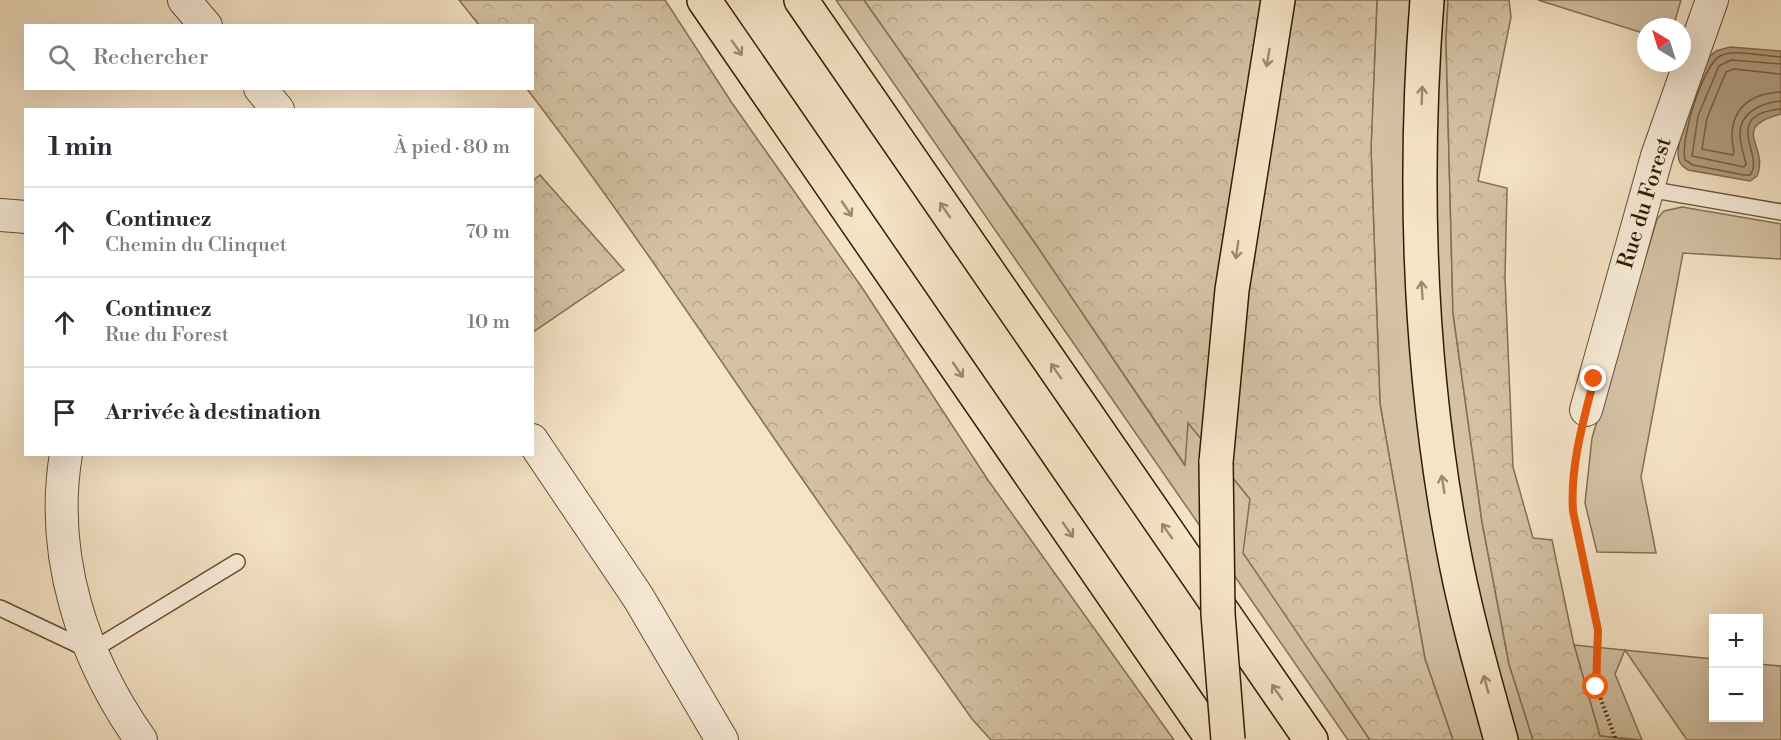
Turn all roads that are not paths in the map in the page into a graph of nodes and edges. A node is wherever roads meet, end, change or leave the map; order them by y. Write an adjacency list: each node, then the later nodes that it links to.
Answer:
1 (184, 0): 7 (street)
2 (704, 0): 22 (highway, one-way to 22)
3 (801, 0): 24 (highway, one-way to 3)
4 (1278, 0): 23 (highway, one-way to 23, bridge)
5 (1427, 0): 25 (highway, one-way to 5)
6 (1712, 0): 10 (street, Rue du Forest)
7 (204, 24)
8 (262, 90): 9 (street)
9 (276, 108)
10 (1648, 189): 11 (lane); 14 (street, Rue du Forest)
11 (1781, 212)
12 (0, 215): 13 (street)
13 (24, 217)
14 (1586, 410)
15 (534, 443): 21 (street)
16 (66, 456): 19 (street)
17 (237, 562): 19 (lane)
18 (0, 608): 19 (lane)
19 (91, 651): 20 (street)
20 (141, 740)
21 (722, 740)
22 (1213, 740)
23 (1228, 740)
24 (1311, 740)
25 (1501, 740)

